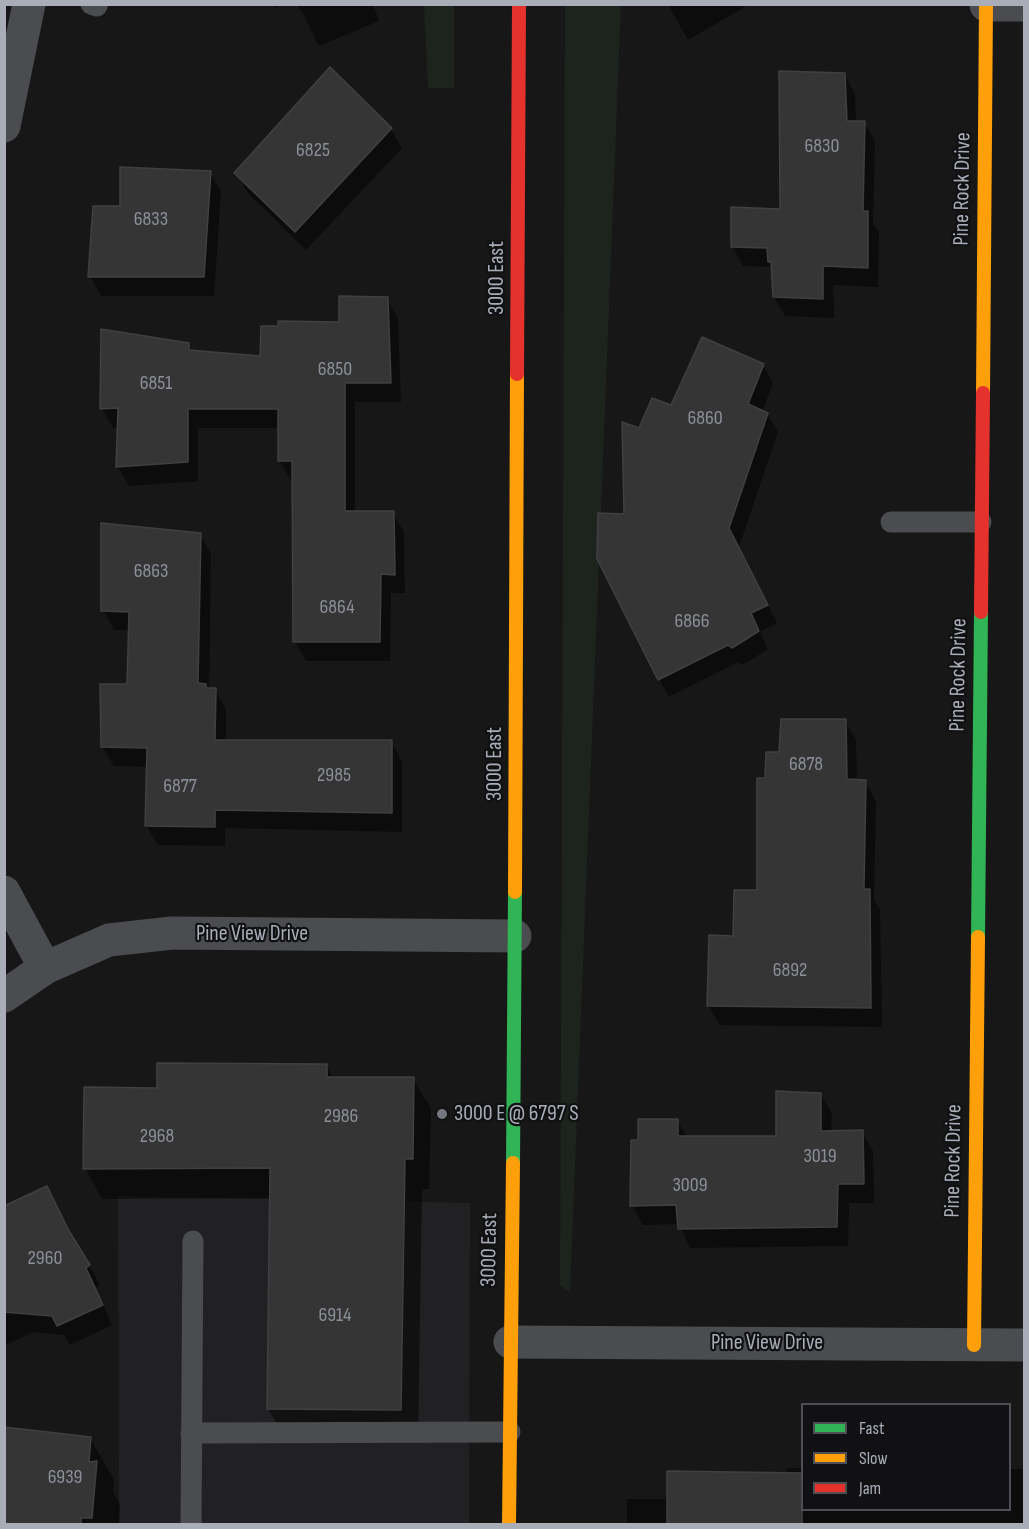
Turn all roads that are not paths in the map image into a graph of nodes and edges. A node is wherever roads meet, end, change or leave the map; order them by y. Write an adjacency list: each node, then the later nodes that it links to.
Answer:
1 (28, 4): 5 (street)
2 (519, 4): 9 (main road, 3000 East)
3 (986, 5): 4 (street); 7 (main road, Pine Rock Drive)
4 (1024, 5)
5 (4, 126)
6 (891, 522): 7 (lane)
7 (981, 522): 14 (main road, Pine Rock Drive)
8 (4, 892): 10 (street)
9 (515, 936): 10 (street, Pine View Drive); 13 (main road, 3000 East)
10 (45, 968): 11 (street, Pine View Drive)
11 (4, 996)
12 (193, 1241): 17 (lane)
13 (510, 1342): 14 (street, Pine View Drive); 16 (main road, 3000 East)
14 (974, 1345): 15 (street, Pine View Drive)
15 (1024, 1345)
16 (510, 1432): 17 (lane); 19 (main road, 3000 East)
17 (191, 1433): 18 (lane)
18 (190, 1524)
19 (509, 1524)

